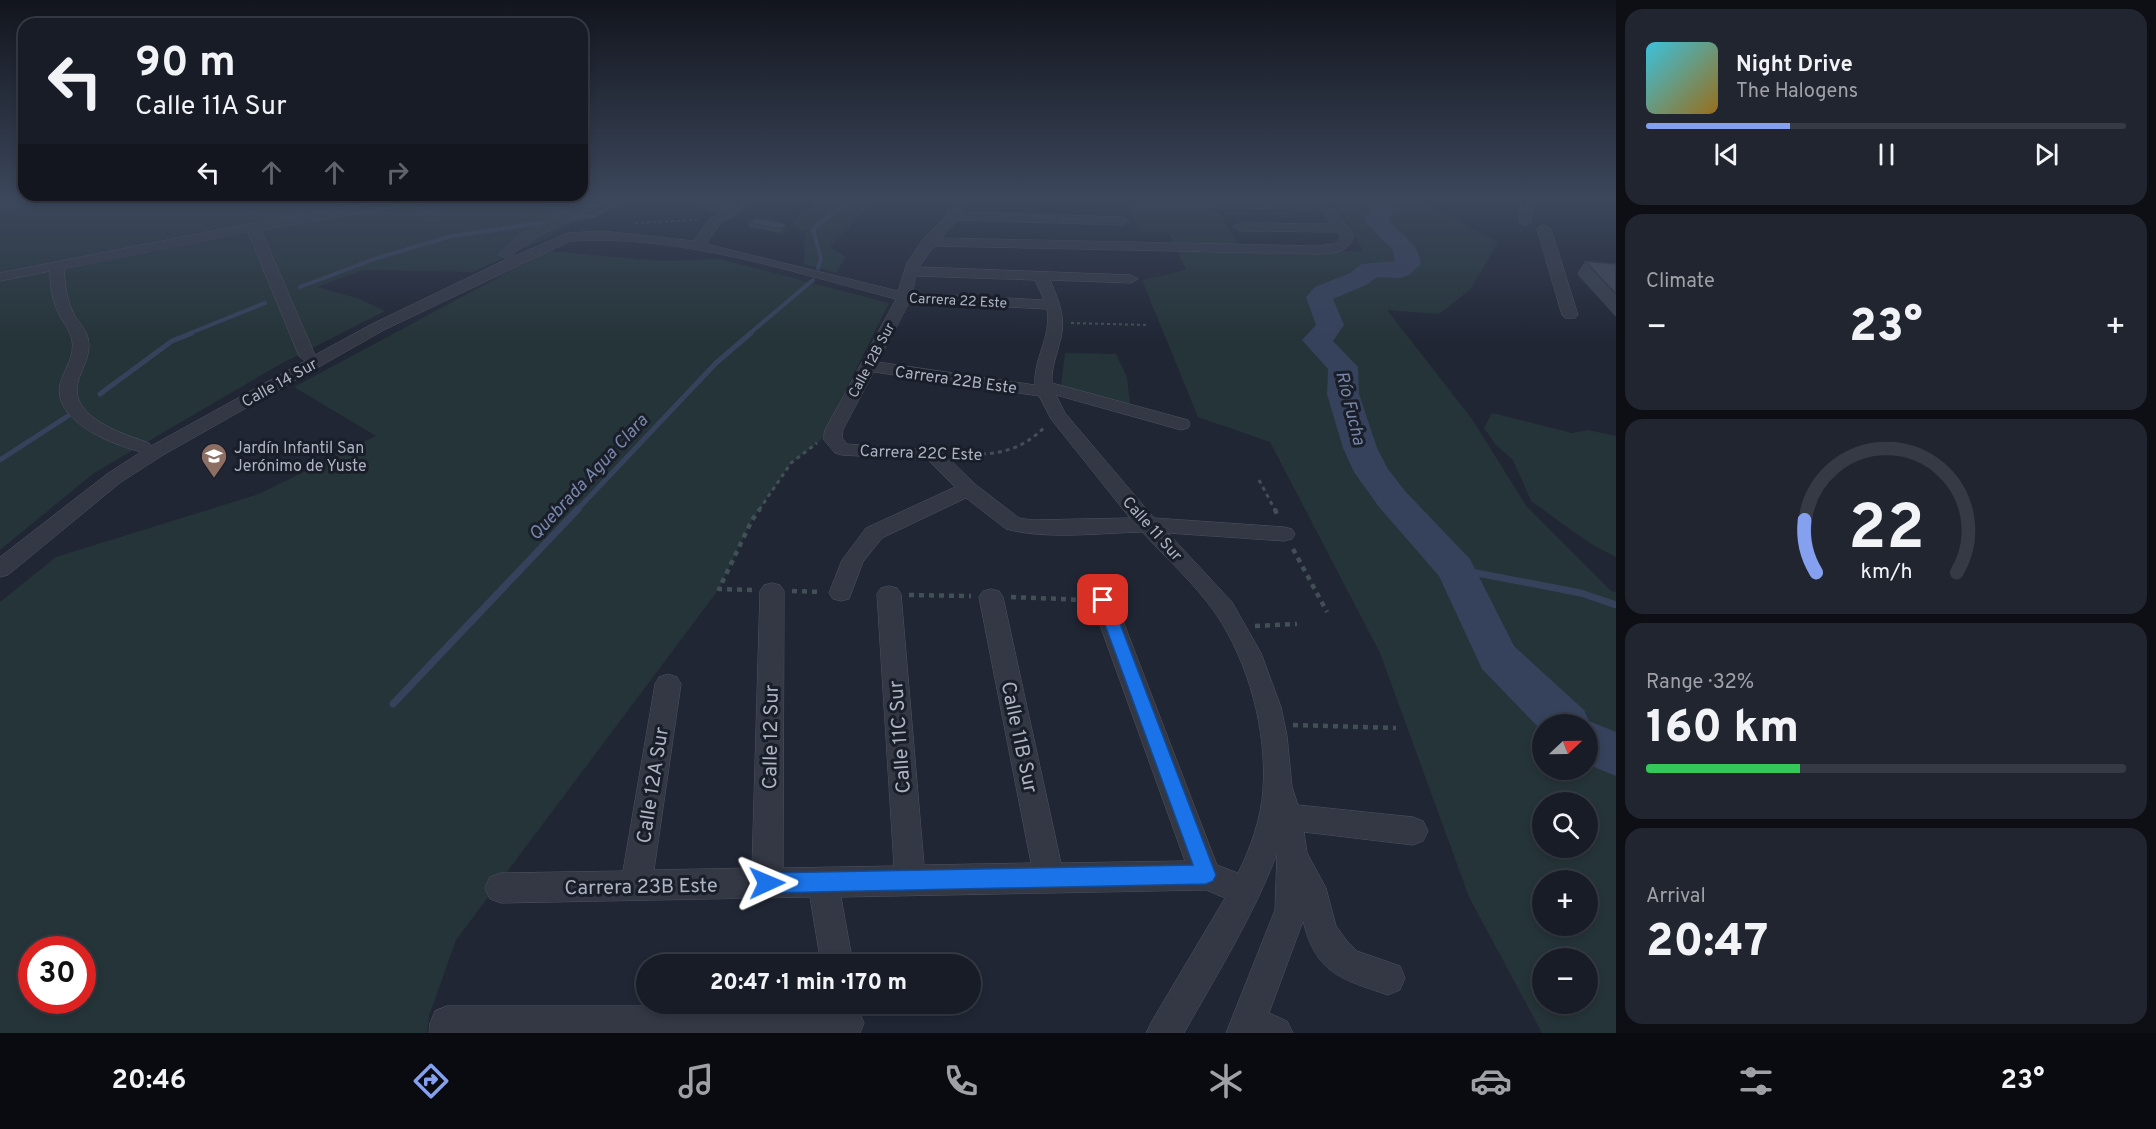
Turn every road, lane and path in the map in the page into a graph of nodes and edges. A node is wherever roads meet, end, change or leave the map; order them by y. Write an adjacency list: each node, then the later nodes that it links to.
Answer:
1 (156, 246): 12 (street)
2 (261, 246): 22 (street)
3 (513, 246): 11 (street)
4 (545, 246): 33 (street, Calle 14 Sur)
5 (698, 246): 18 (street, Carrera 22 Este)
6 (925, 246): 13 (street, Calle 12B Sur)
7 (1076, 246): 16 (street)
8 (1088, 246): 9 (street)
9 (1341, 246)
10 (1549, 246): 20 (street)
11 (506, 255)
12 (57, 266): 15 (street); 28 (street)
13 (910, 271): 14 (street); 18 (street, Calle 12B Sur)
14 (1041, 276): 16 (street); 19 (street)
15 (0, 277)
16 (1077, 277): 17 (street)
17 (1131, 279)
18 (905, 297): 19 (street, Carrera 22 Este); 23 (street, Calle 12B Sur)
19 (1054, 314): 21 (path); 24 (street)
20 (1570, 315)
21 (1149, 325)
22 (307, 356)
23 (868, 366): 24 (street, Carrera 22B Este); 27 (street, Calle 12B Sur)
24 (1043, 389): 25 (street, Calle 11 Sur); 26 (street, Carrera 22B Este)
25 (1057, 415): 29 (path, Carrera 22C Este); 31 (street, Calle 11 Sur)
26 (1181, 424)
27 (834, 430): 29 (street, Carrera 22C Este); 34 (path)
28 (142, 447)
29 (934, 455): 30 (street)
30 (968, 489): 31 (street); 36 (street)
31 (1147, 525): 32 (street); 41 (street, Calle 11 Sur)
32 (1284, 534)
33 (0, 569)
34 (719, 589)
35 (772, 591): 53 (street, Calle 12 Sur)
36 (841, 592)
37 (889, 594): 51 (street, Calle 11C Sur)
38 (991, 597): 50 (street, Calle 11B Sur)
39 (1103, 600): 49 (street)
40 (1297, 624): 41 (path)
41 (1237, 627): 43 (street, Calle 11 Sur)
42 (668, 684): 54 (street, Calle 12A Sur)
43 (1271, 725): 44 (path); 45 (street, Calle 11 Sur)
44 (1396, 728)
45 (1278, 787): 46 (street, Calle 11 Sur); 56 (street, Calle 11 Sur)
46 (1288, 817): 47 (street); 48 (street, Calle 11 Sur)
47 (1413, 831)
48 (1292, 856): 58 (street); 61 (street, Calle 11 Sur)
49 (1206, 875): 50 (street, Carrera 23B Este); 56 (street, Carrera 23B Este)
50 (1049, 878): 51 (street, Carrera 23B Este)
51 (910, 880): 52 (street, Carrera 23B Este)
52 (823, 882): 53 (street, Carrera 23B Este); 57 (street)
53 (767, 883): 54 (street, Carrera 23B Este)
54 (636, 886): 55 (street, Carrera 23B Este)
55 (501, 888)
56 (1246, 891): 62 (street, Calle 11 Sur)
57 (835, 954)
58 (1388, 978)
59 (847, 1020): 60 (street)
60 (447, 1028)
61 (1255, 1030)
62 (1164, 1033)

